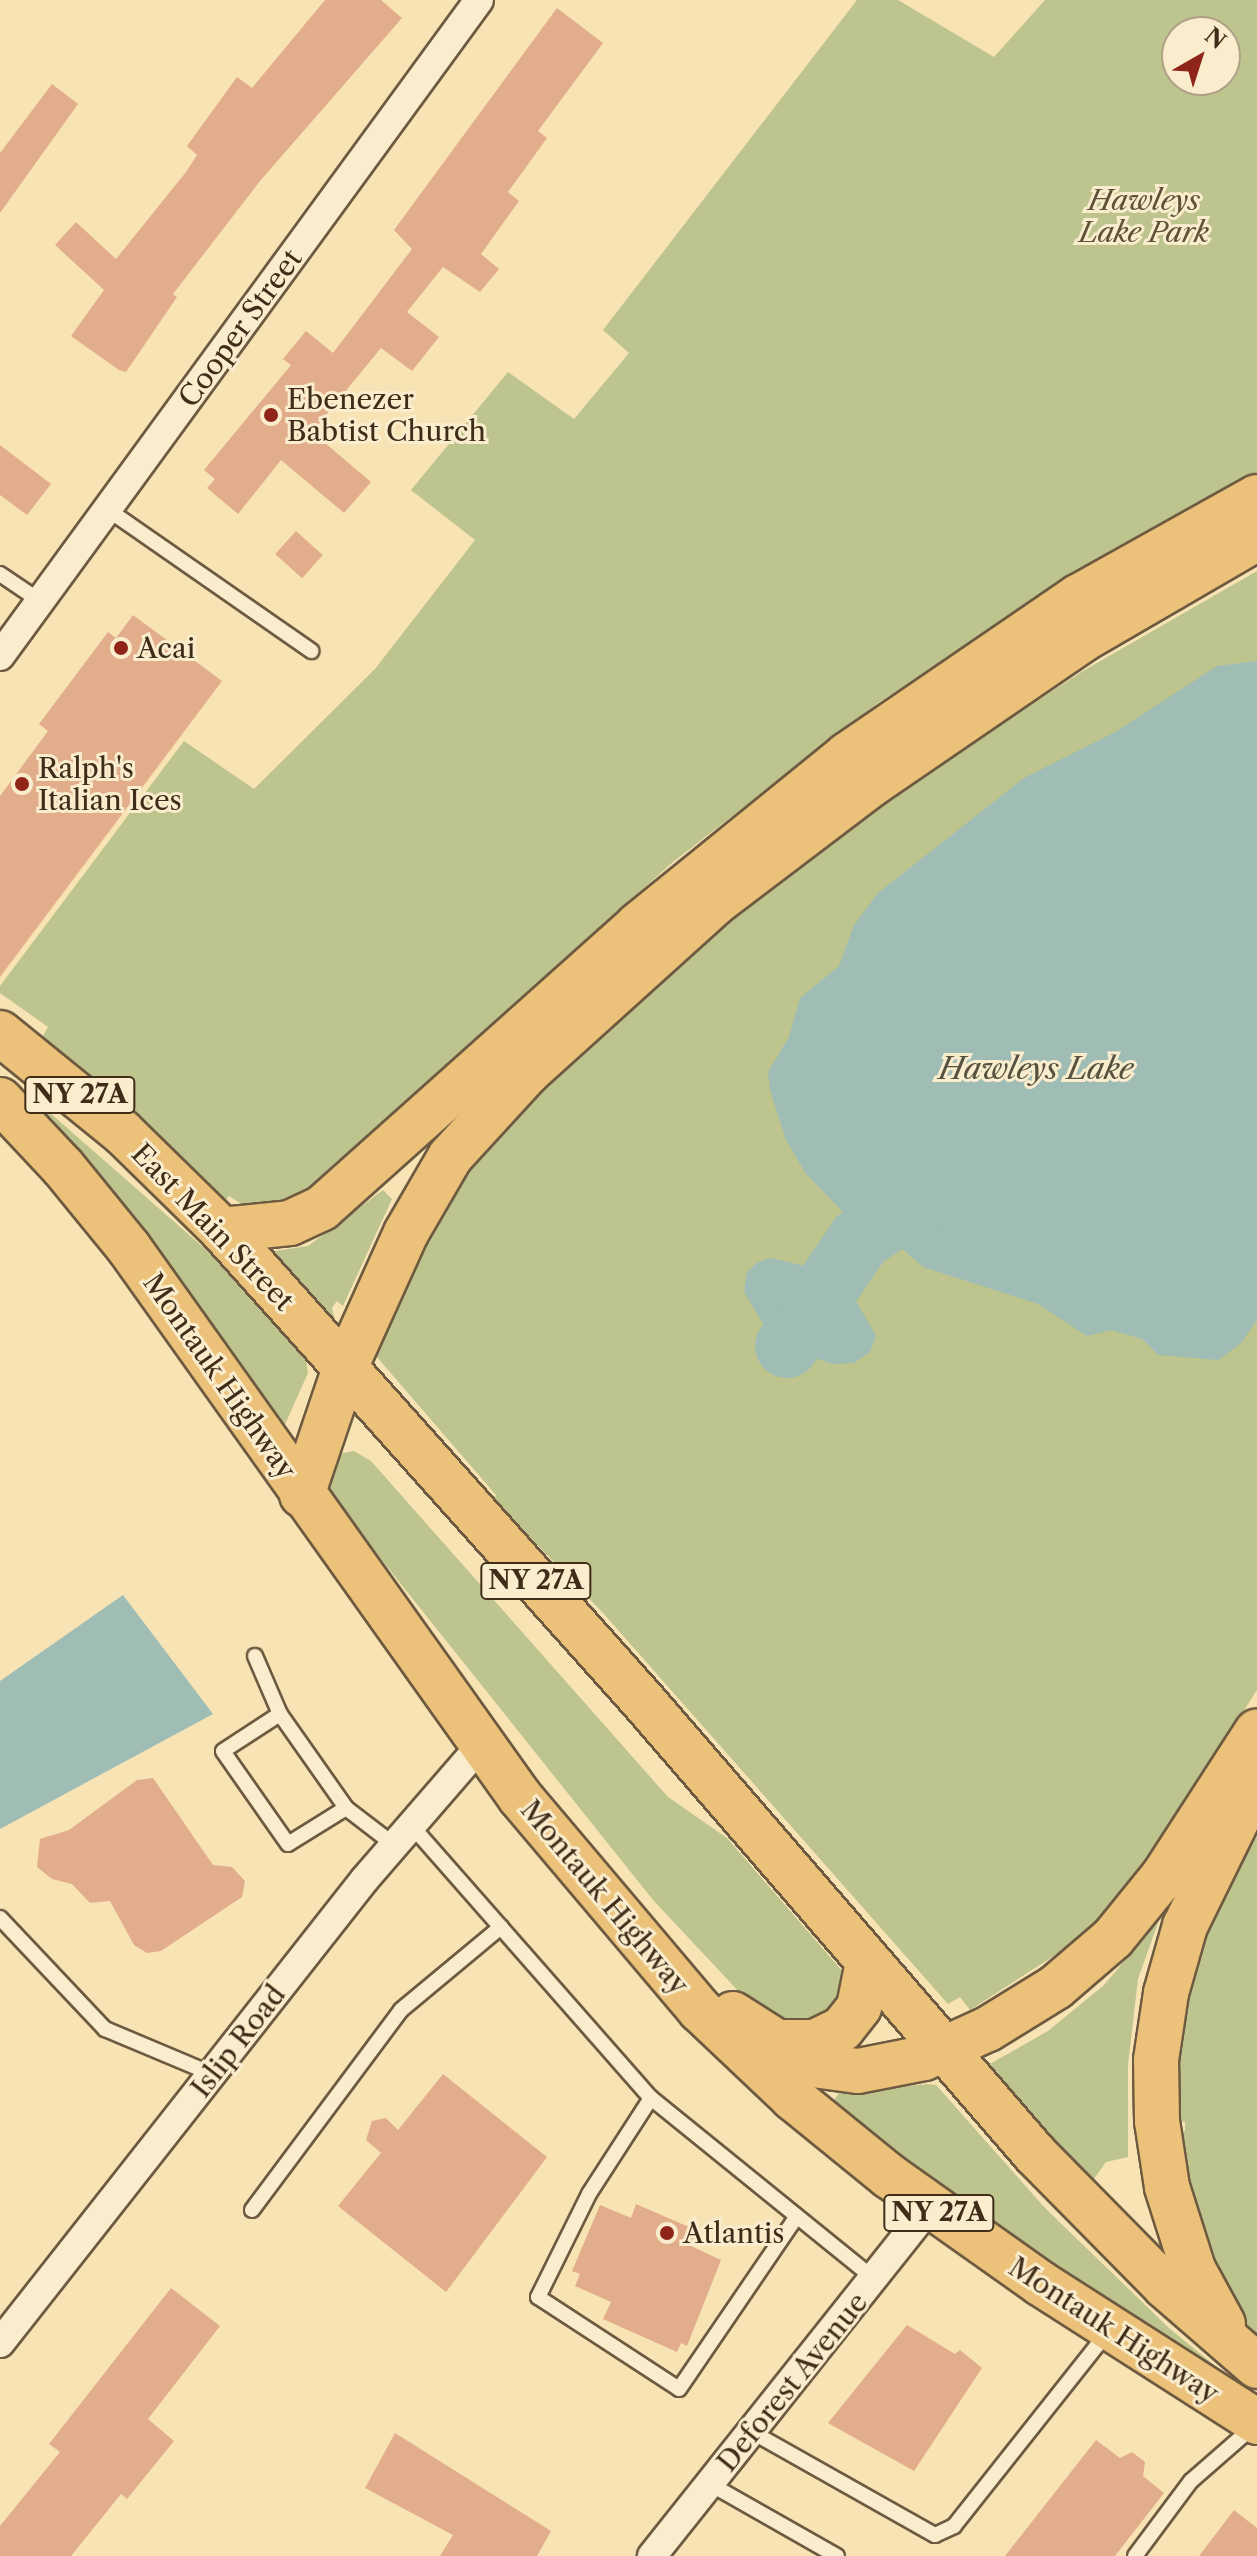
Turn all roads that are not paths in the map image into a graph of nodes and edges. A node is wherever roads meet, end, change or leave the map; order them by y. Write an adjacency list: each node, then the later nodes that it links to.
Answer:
1 (479, 0): 3 (street, Cooper Street)
2 (1257, 497): 11 (main road)
3 (107, 509): 6 (street, Cooper Street); 7 (lane)
4 (1257, 538): 12 (main road)
5 (0, 574): 6 (lane)
6 (40, 601): 8 (street, Cooper Street)
7 (311, 651)
8 (0, 656)
9 (0, 1033): 11 (main road, East Main Street / NY 27A)
10 (0, 1100): 13 (main road, Montauk Highway / NY 27A)
11 (222, 1230): 12 (main road, East Main Street / NY 27A)
12 (345, 1368): 13 (main road); 24 (main road, Montauk Highway / NY 27A)
13 (302, 1495): 17 (main road, Montauk Highway / NY 27A)
14 (255, 1656): 15 (lane)
15 (280, 1714): 19 (lane); 19 (lane)
16 (1257, 1731): 26 (main road)
17 (482, 1744): 20 (street, Islip Road); 23 (main road, Montauk Highway / NY 27A)
18 (1257, 1780): 35 (main road)
19 (346, 1808): 20 (lane)
20 (402, 1834): 22 (lane); 27 (street, Islip Road)
21 (0, 1918): 27 (lane)
22 (501, 1927): 28 (lane); 30 (lane)
23 (655, 1961): 25 (main road); 29 (main road, Montauk Highway / NY 27A)
24 (868, 1962): 25 (main road); 26 (main road, Montauk Highway / NY 27A)
25 (775, 2042): 26 (main road)
26 (945, 2051): 35 (main road, Montauk Highway / NY 27A)
27 (212, 2074): 34 (street, Islip Road)
28 (651, 2098): 31 (lane); 31 (lane)
29 (930, 2206): 32 (street, Deforest Avenue); 33 (main road, Montauk Highway / NY 27A)
30 (252, 2210)
31 (797, 2216): 32 (lane)
32 (876, 2280): 37 (street, Deforest Avenue)
33 (1111, 2329): 36 (main road, Montauk Highway / NY 27A); 37 (lane)
34 (0, 2343)
35 (1247, 2359)
36 (1257, 2423): 41 (lane)
37 (752, 2432): 38 (street, Deforest Avenue)
38 (710, 2484): 39 (street, Deforest Avenue); 40 (lane)
39 (652, 2556)
40 (837, 2556)
41 (1135, 2556)

